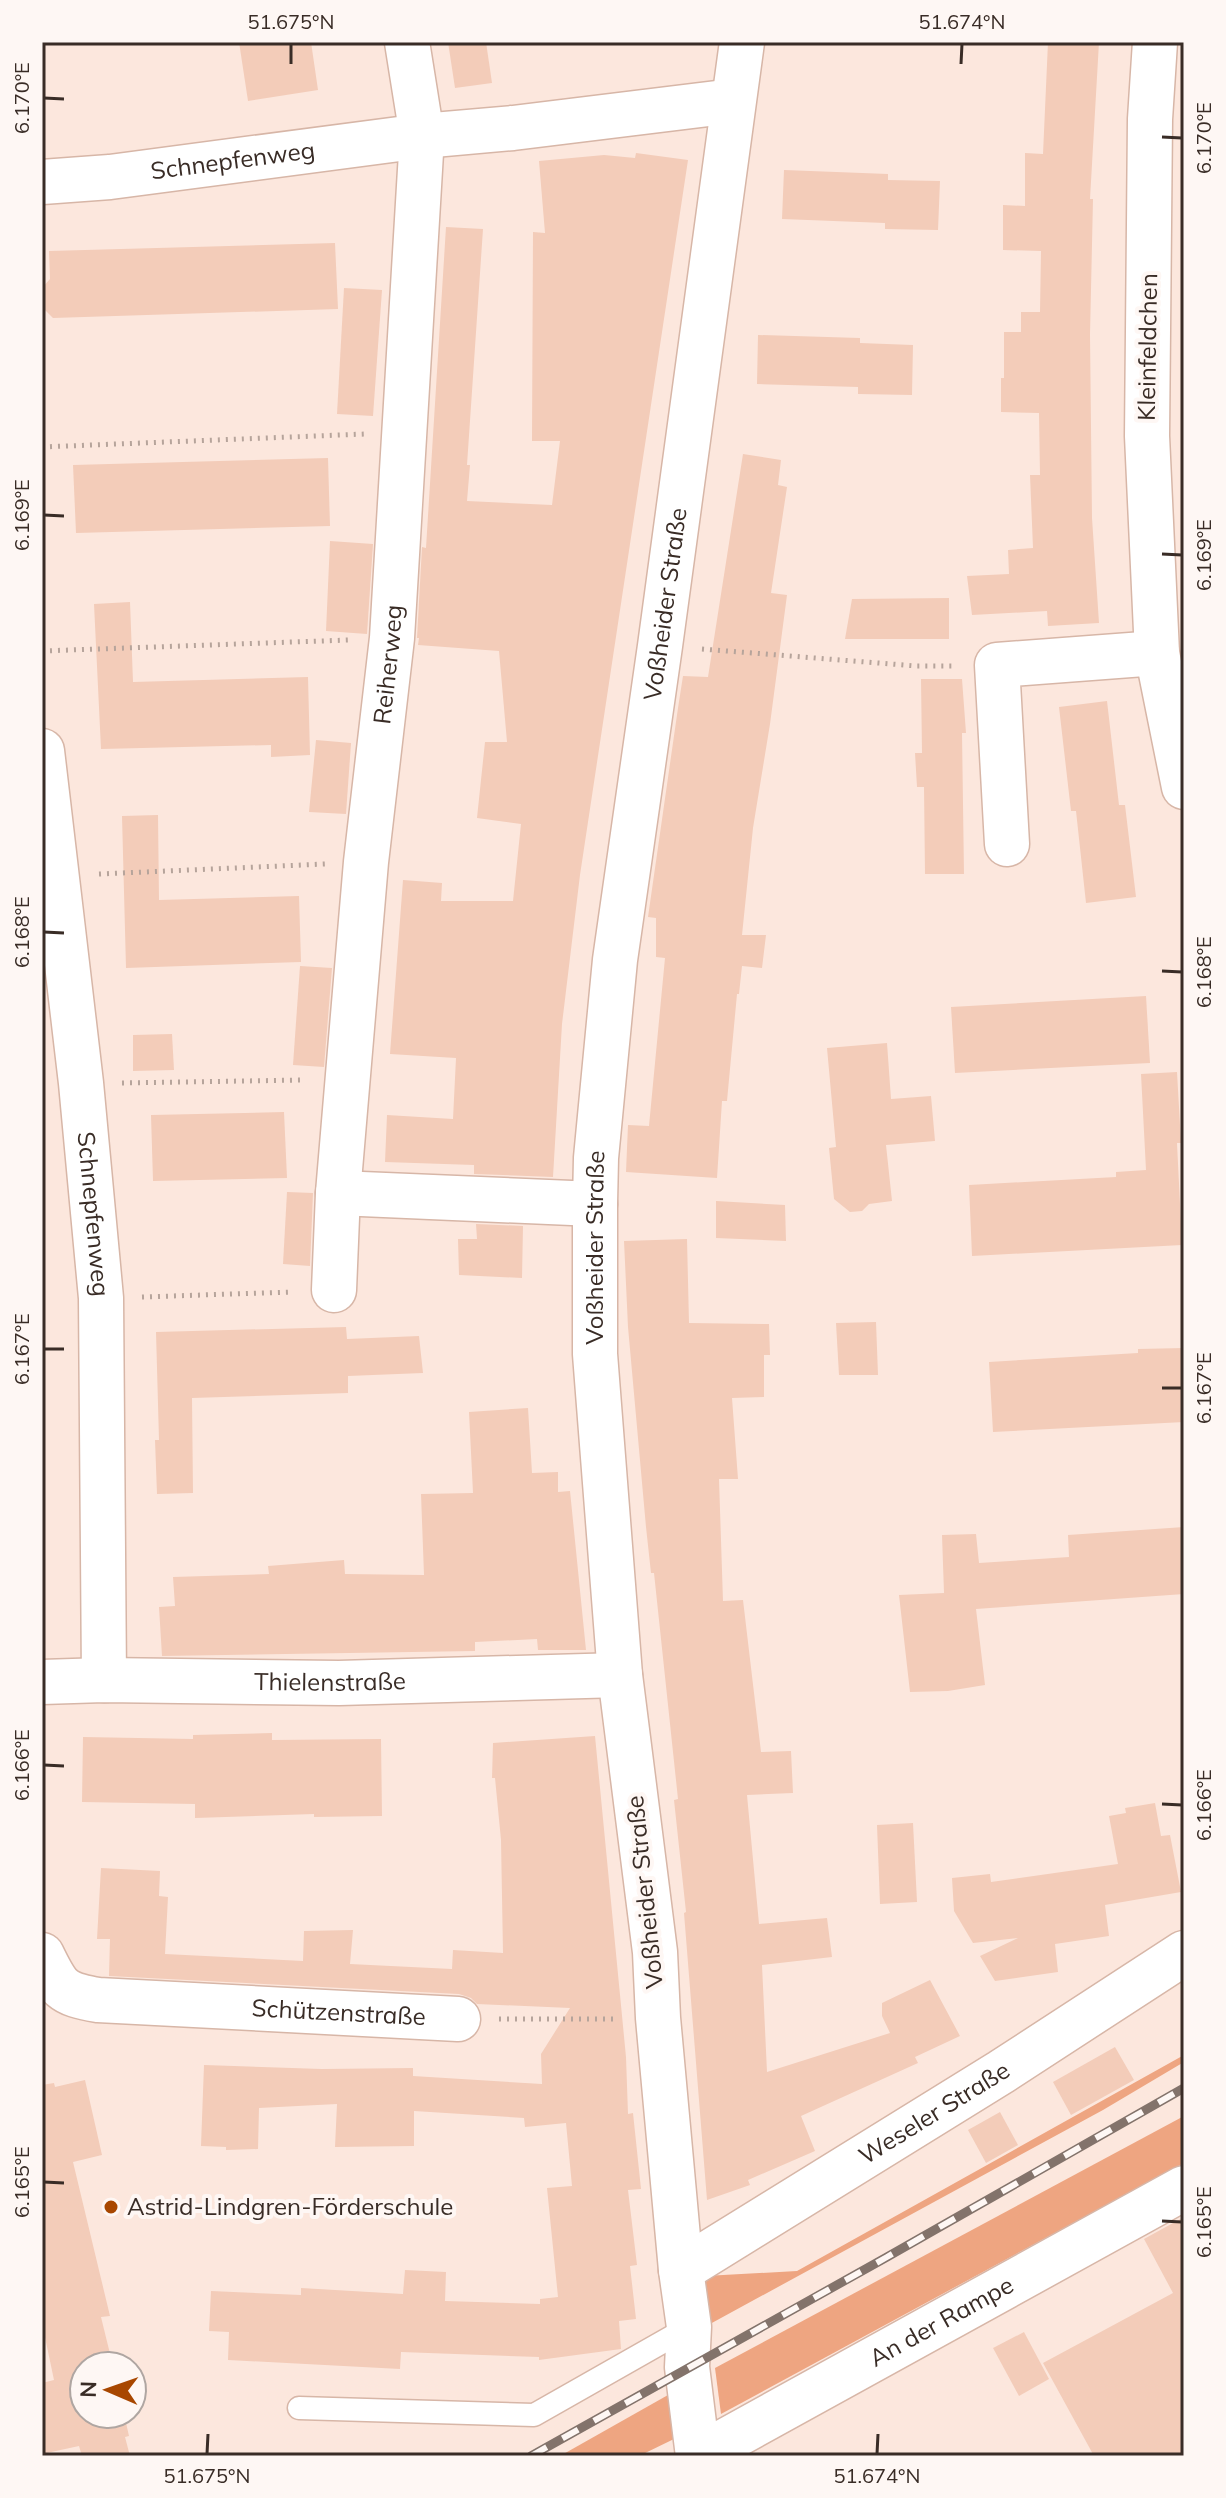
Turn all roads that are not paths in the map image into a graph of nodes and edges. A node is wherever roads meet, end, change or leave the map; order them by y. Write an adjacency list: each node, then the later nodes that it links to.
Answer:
1 (407, 42): 5 (street)
2 (742, 42): 4 (street, Voßheider Straße)
3 (1155, 42): 7 (street, Kleinfeldchen)
4 (733, 101): 5 (street, Schnepfenweg); 12 (street, Voßheider Straße)
5 (422, 136): 6 (street, Schnepfenweg); 11 (street, Reiherweg)
6 (42, 182)
7 (1157, 653): 9 (street, Kleinfeldchen); 10 (street)
8 (42, 751): 15 (street, Schnepfenweg)
9 (1184, 787)
10 (1007, 844)
11 (338, 1193): 12 (street); 13 (street, Reiherweg)
12 (595, 1204): 14 (street, Voßheider Straße)
13 (334, 1290)
14 (620, 1675): 15 (street, Thielenstraße); 21 (street, Voßheider Straße)
15 (104, 1680): 16 (street, Thielenstraße)
16 (42, 1682)
17 (1184, 1953): 21 (street, Weseler Straße)
18 (42, 1955): 19 (street, Schützenstraße)
19 (458, 2019)
20 (1184, 2188): 24 (street, An der Rampe)
21 (681, 2270): 22 (street, Voßheider Straße)
22 (689, 2327): 23 (lane); 24 (street, Voßheider Straße)
23 (299, 2408)
24 (698, 2456)

